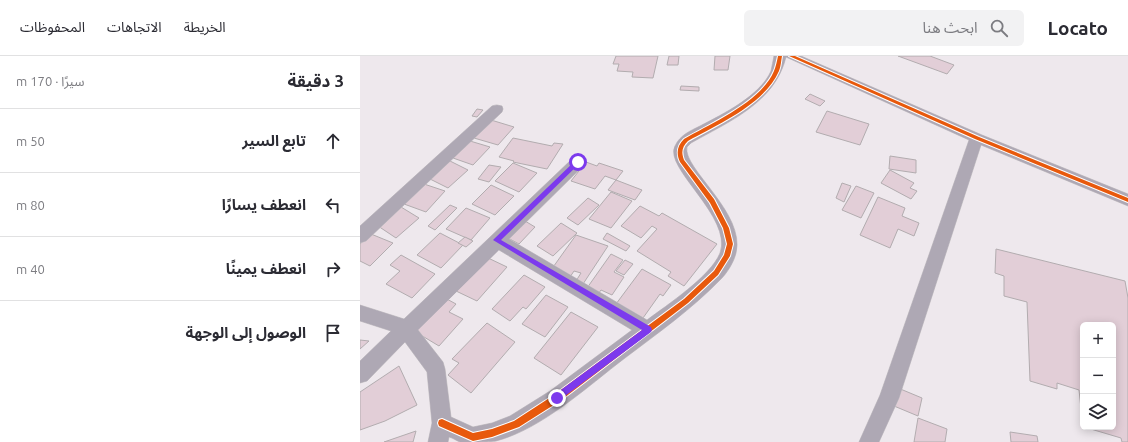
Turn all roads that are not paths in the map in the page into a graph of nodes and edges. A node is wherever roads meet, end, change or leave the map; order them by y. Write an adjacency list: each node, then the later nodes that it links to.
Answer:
1 (780, 56): 11 (street)
2 (791, 56): 4 (street)
3 (497, 109): 7 (street)
4 (977, 138): 6 (street); 15 (street)
5 (578, 162): 8 (street)
6 (1128, 200)
7 (360, 236)
8 (496, 240): 10 (street); 11 (street)
9 (360, 314): 10 (street)
10 (406, 328): 12 (street); 13 (street)
11 (648, 330): 13 (street)
12 (360, 374)
13 (442, 423): 14 (street)
14 (438, 442)
15 (870, 442)

